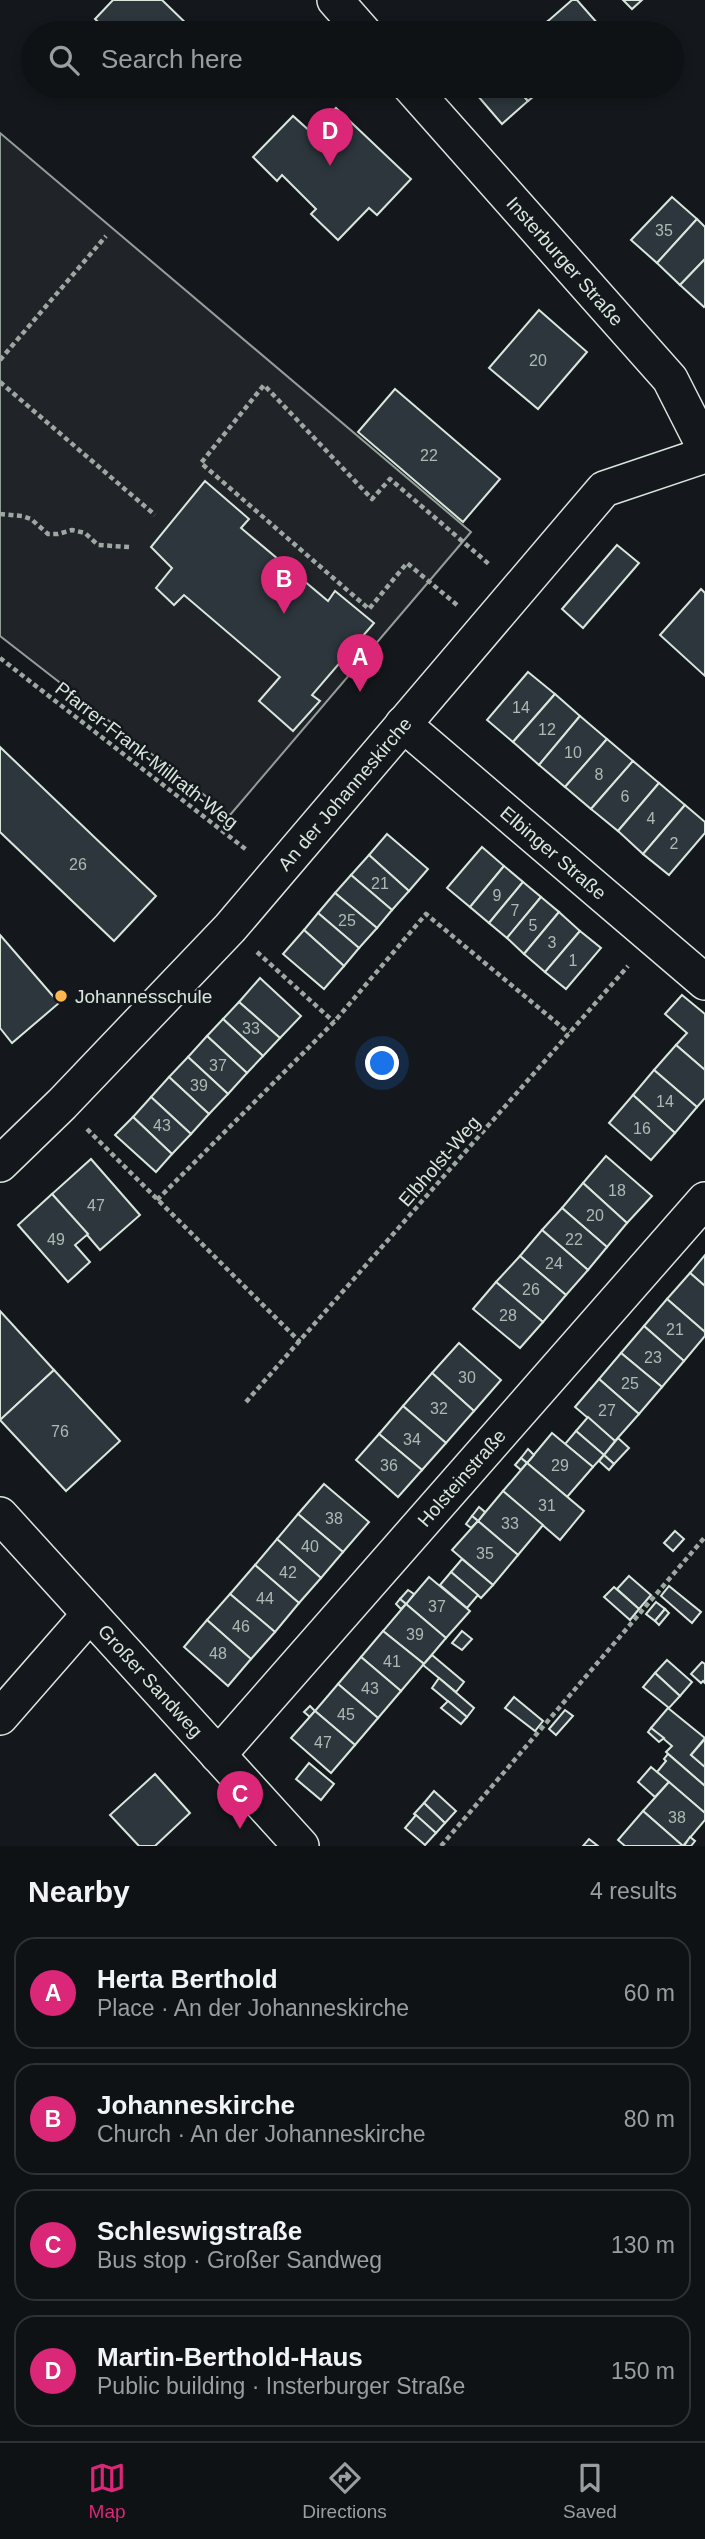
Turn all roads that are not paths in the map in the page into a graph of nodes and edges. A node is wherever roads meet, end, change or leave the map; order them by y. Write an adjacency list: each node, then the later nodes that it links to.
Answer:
1 (334, 0): 2 (street)
2 (353, 21)
3 (421, 98): 4 (street, Insterburger Straße)
4 (705, 448)
5 (705, 455): 6 (street, An der Johanneskirche)
6 (403, 724): 7 (street, Elbinger Straße); 8 (street, An der Johanneskirche)
7 (705, 982)
8 (0, 1164)
9 (705, 1200): 13 (street, Holsteinstraße)
10 (0, 1515): 11 (street, Großer Sandweg)
11 (90, 1614): 12 (street); 13 (street, Großer Sandweg)
12 (0, 1717)
13 (218, 1755): 14 (street, Großer Sandweg)
14 (301, 1846)

